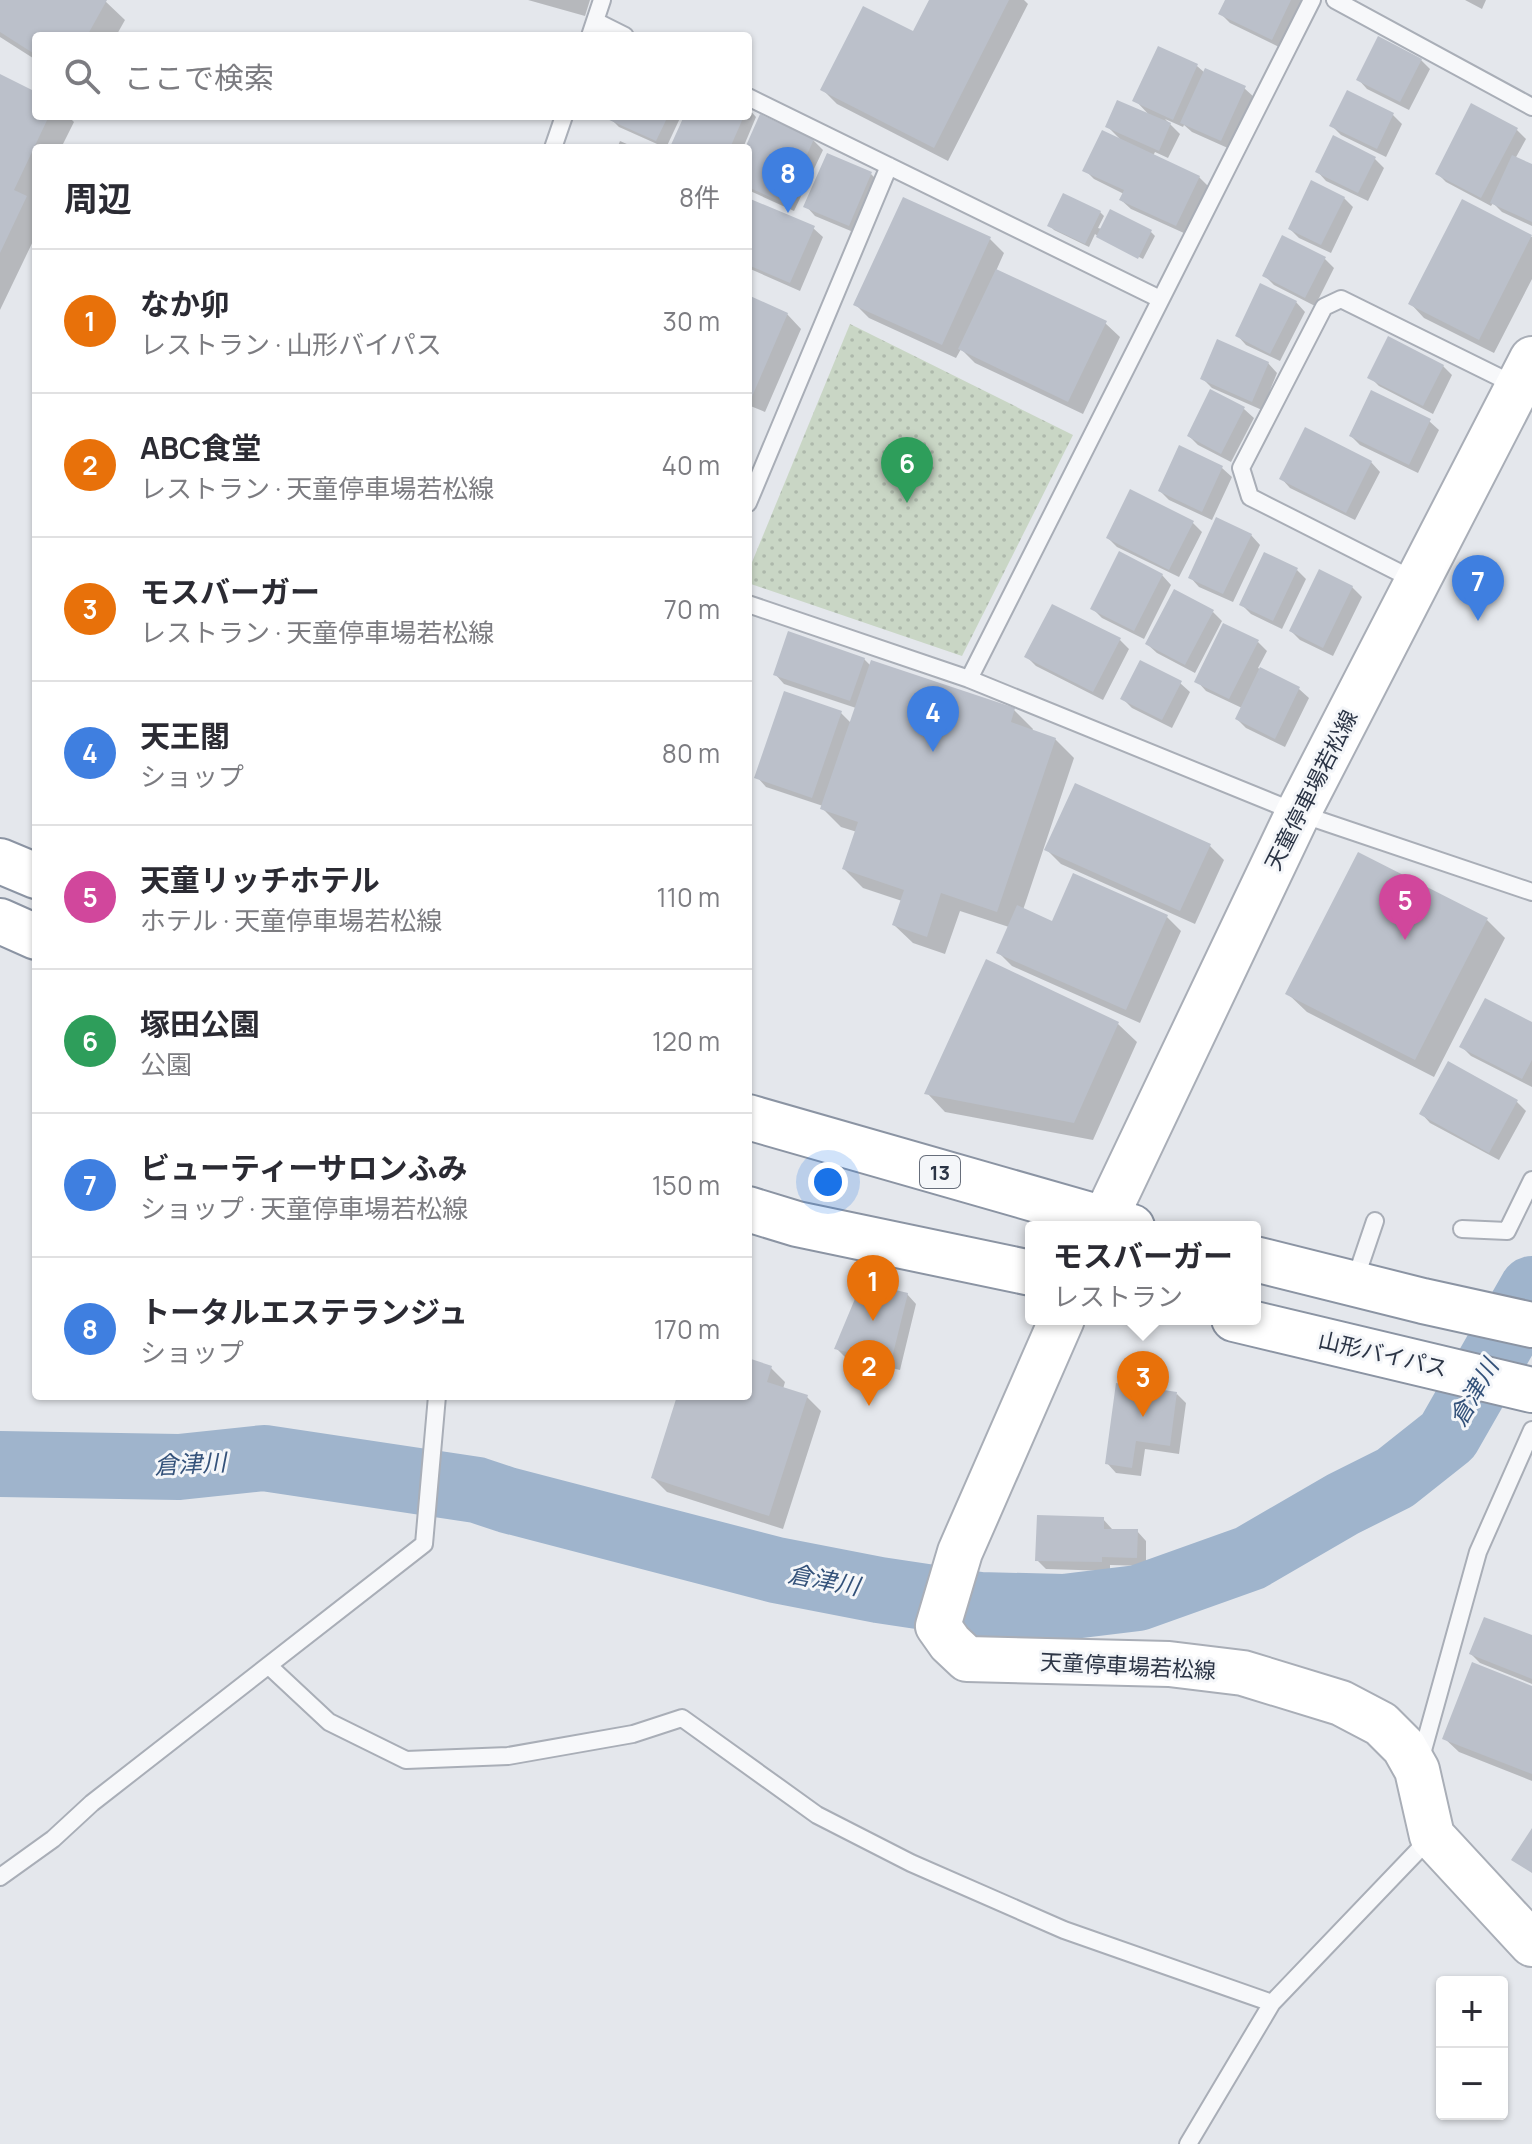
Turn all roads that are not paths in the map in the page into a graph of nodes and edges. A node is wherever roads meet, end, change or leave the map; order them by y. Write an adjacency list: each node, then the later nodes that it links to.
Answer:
1 (602, 0): 4 (lane)
2 (1312, 0): 10 (lane)
3 (1335, 0): 6 (lane)
4 (592, 28)
5 (752, 99): 9 (lane)
6 (1532, 107)
7 (563, 120): 8 (lane)
8 (554, 144)
9 (889, 166): 10 (lane); 12 (lane)
10 (1160, 299): 15 (lane)
11 (1525, 373): 13 (main road, 天童停車場若松線); 13 (lane)
12 (752, 493)
13 (1418, 582): 16 (main road, 天童停車場若松線)
14 (752, 605): 15 (lane)
15 (969, 679): 16 (lane)
16 (1298, 813): 19 (lane); 26 (main road, 天童停車場若松線)
17 (0, 861): 18 (main road)
18 (32, 874)
19 (1532, 892)
20 (0, 921): 21 (main road)
21 (32, 935)
22 (752, 1118): 25 (main road, 13)
23 (1532, 1180): 28 (lane)
24 (752, 1210): 30 (main road)
25 (1099, 1221)
26 (1114, 1221)
27 (1375, 1221): 31 (lane)
28 (1462, 1229)
29 (1261, 1261): 31 (main road)
30 (1025, 1272)
31 (1353, 1284): 34 (main road)
32 (1059, 1325): 39 (main road, 天童停車場若松線)
33 (1260, 1325): 35 (main road, 山形バイパス)
34 (1532, 1325)
35 (1532, 1390)
36 (437, 1400): 38 (lane)
37 (1532, 1430): 39 (lane)
38 (269, 1666): 41 (lane); 43 (lane)
39 (1417, 1770): 40 (main road, 天童停車場若松線)
40 (1432, 1836): 42 (main road, 天童停車場若松線); 43 (lane)
41 (0, 1877)
42 (1532, 1944)
43 (1272, 2003): 44 (lane)
44 (1188, 2144)

